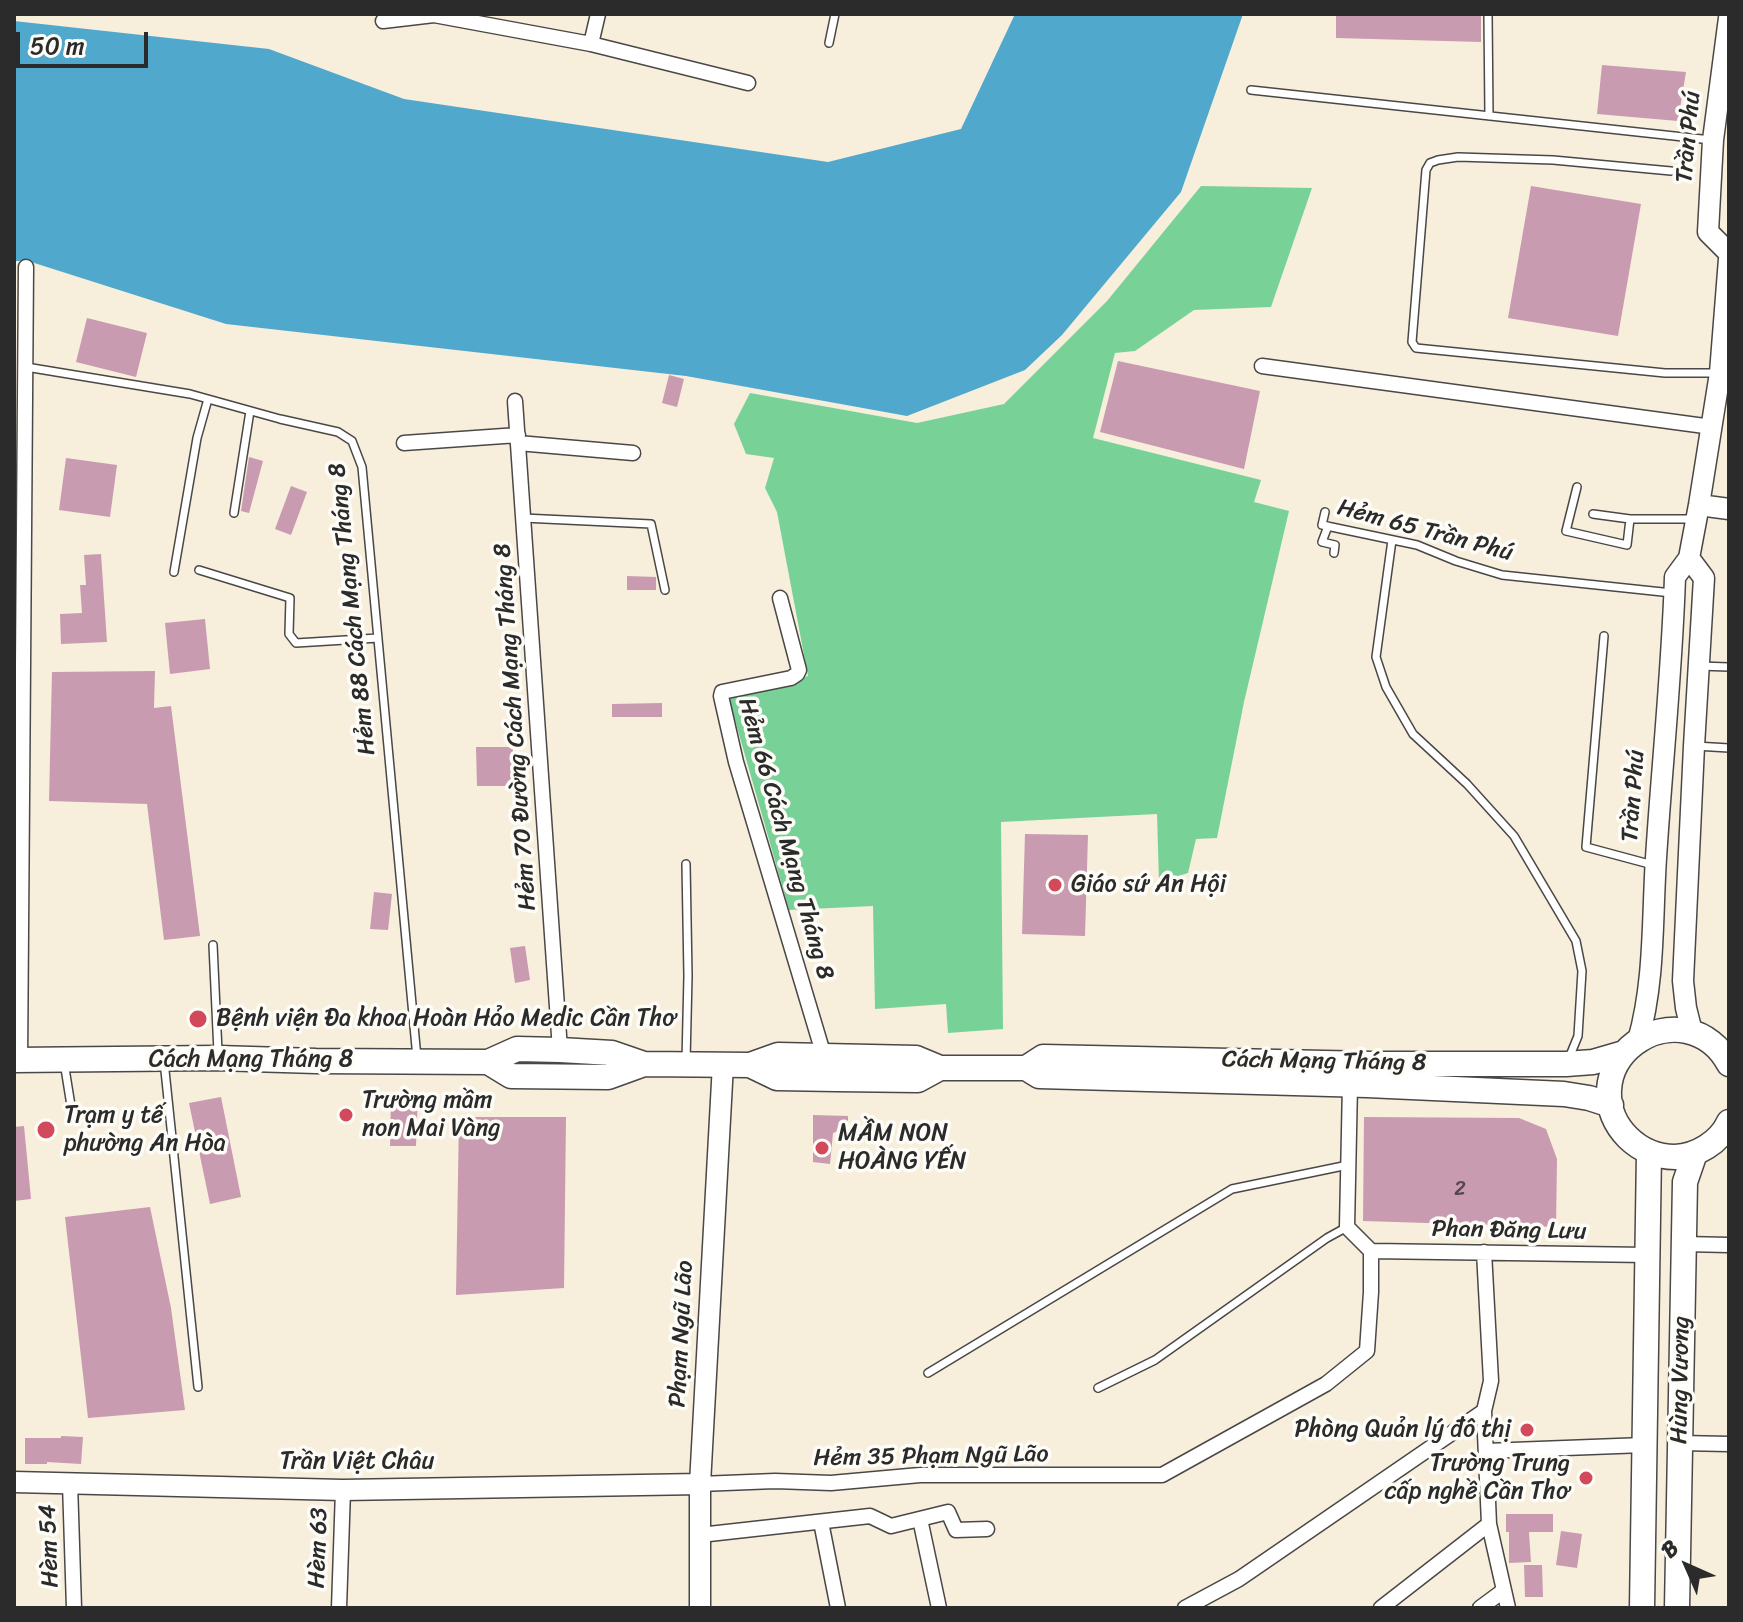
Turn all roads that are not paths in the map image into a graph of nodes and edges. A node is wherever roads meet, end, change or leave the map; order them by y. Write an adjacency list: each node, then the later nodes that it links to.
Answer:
1 (598, 14): 7 (street)
2 (835, 14): 6 (lane)
3 (1488, 14): 10 (lane)
4 (1729, 18): 11 (street, Trần Phú)
5 (383, 21): 7 (street)
6 (829, 43)
7 (591, 44): 8 (street)
8 (748, 83)
9 (1251, 90): 10 (lane)
10 (1489, 116): 11 (lane)
11 (1713, 140): 13 (street, Trần Phú)
12 (1671, 171): 18 (lane)
13 (1729, 253)
14 (1729, 259): 18 (street, Trần Phú)
15 (26, 267): 17 (street)
16 (1262, 366): 22 (street)
17 (26, 367): 19 (lane, Hẻm 88 Cách Mạng Tháng 8); 58 (street)
18 (1723, 379): 22 (street, Trần Phú)
19 (208, 399): 21 (lane, Hẻm 88 Cách Mạng Tháng 8); 39 (lane)
20 (515, 401): 23 (street, Hẻm 70 Đường Cách Mạng Tháng 8)
21 (250, 411): 30 (lane); 44 (lane, Hẻm 88 Cách Mạng Tháng 8)
22 (1712, 427): 29 (street, Trần Phú)
23 (518, 439): 24 (street); 25 (street); 32 (street, Hẻm 70 Đường Cách Mạng Tháng 8)
24 (404, 443)
25 (633, 453)
26 (1577, 487): 33 (lane)
27 (1729, 509): 29 (street)
28 (1325, 512): 34 (lane, Hẻm 65 Trần Phú)
29 (1698, 512): 33 (lane); 37 (street, Trần Phú)
30 (234, 513)
31 (1593, 514): 33 (lane)
32 (523, 518): 40 (lane); 54 (street, Hẻm 70 Đường Cách Mạng Tháng 8)
33 (1630, 519)
34 (1328, 526): 35 (lane, Hẻm 65 Trần Phú); 36 (lane)
35 (1392, 540): 41 (lane, Hẻm 65 Trần Phú); 65 (lane)
36 (1334, 553)
37 (1689, 558): 41 (street, Trần Phú); 45 (street)
38 (199, 570): 44 (lane)
39 (174, 572)
40 (665, 590)
41 (1674, 593): 50 (street, Trần Phú)
42 (780, 598): 55 (street, Hẻm 66 Cách Mạng Tháng 8)
43 (1604, 636): 50 (lane)
44 (378, 638): 60 (lane, Hẻm 88 Cách Mạng Tháng 8)
45 (1699, 666): 46 (lane); 47 (street)
46 (1729, 667)
47 (1694, 746): 48 (lane); 52 (street)
48 (1729, 748)
49 (686, 864): 62 (lane)
50 (1656, 866): 53 (street, Trần Phú)
51 (213, 945): 56 (lane)
52 (1692, 1032): 53 (highway, Cách Mạng Tháng 8); 66 (highway)
53 (1631, 1047): 65 (highway, Cách Mạng Tháng 8); 71 (highway)
54 (560, 1050): 61 (highway, Cách Mạng Tháng 8); 63 (highway, Cách Mạng Tháng 8)
55 (824, 1056): 67 (highway, Cách Mạng Tháng 8); 68 (highway, Cách Mạng Tháng 8)
56 (218, 1058): 57 (highway, Cách Mạng Tháng 8); 60 (highway, Cách Mạng Tháng 8)
57 (164, 1059): 59 (highway, Cách Mạng Tháng 8); 84 (lane)
58 (17, 1060): 59 (highway, Cách Mạng Tháng 8)
59 (63, 1060): 72 (lane)
60 (417, 1061): 61 (highway, Cách Mạng Tháng 8)
61 (488, 1062): 63 (highway, Cách Mạng Tháng 8)
62 (686, 1063): 63 (highway, Cách Mạng Tháng 8); 64 (highway, Cách Mạng Tháng 8)
63 (644, 1064)
64 (723, 1064): 67 (highway, Cách Mạng Tháng 8); 93 (street, Phạm Ngũ Lão)
65 (1566, 1064): 69 (highway, Cách Mạng Tháng 8)
66 (1729, 1064)
67 (750, 1065): 68 (highway, Cách Mạng Tháng 8)
68 (940, 1068): 69 (highway, Cách Mạng Tháng 8)
69 (1026, 1068): 70 (highway, Cách Mạng Tháng 8)
70 (1350, 1084): 71 (highway, Cách Mạng Tháng 8); 76 (street)
71 (1611, 1105): 74 (highway)
72 (73, 1118)
73 (1729, 1122): 75 (highway)
74 (1649, 1152): 75 (highway); 82 (highway, Hùng Vương)
75 (1695, 1153): 78 (highway, Hùng Vương)
76 (1348, 1165): 77 (street); 83 (lane)
77 (1347, 1227): 80 (street); 85 (lane)
78 (1684, 1244): 79 (street); 87 (highway, Hùng Vương)
79 (1729, 1245)
80 (1371, 1251): 81 (street, Phan Đăng Lưu); 93 (street, Hẻm 35 Phạm Ngũ Lão)
81 (1484, 1252): 82 (street, Phan Đăng Lưu); 86 (street)
82 (1647, 1255): 89 (highway, Hùng Vương)
83 (928, 1373)
84 (198, 1387)
85 (1098, 1388)
86 (1484, 1411): 90 (street); 106 (street)
87 (1680, 1443): 88 (street); 111 (highway, Hùng Vương)
88 (1729, 1444)
89 (1644, 1445): 90 (street); 110 (highway, Hùng Vương)
90 (1486, 1451): 97 (street)
91 (14, 1482): 92 (street, Trần Việt Châu)
92 (70, 1483): 94 (street, Trần Việt Châu); 101 (street, Hèm 54)
93 (700, 1484): 94 (street, Trần Việt Châu); 99 (street, Phạm Ngũ Lão)
94 (343, 1490): 102 (street, Hèm 63)
95 (920, 1519): 96 (street); 98 (street); 105 (street)
96 (821, 1522): 99 (street); 104 (street)
97 (1489, 1524): 100 (street); 107 (street)
98 (987, 1529)
99 (700, 1535): 103 (street, Phạm Ngũ Lão)
100 (1503, 1591): 108 (street); 109 (street)
101 (74, 1608)
102 (339, 1608)
103 (700, 1608)
104 (838, 1608)
105 (939, 1608)
106 (1185, 1608)
107 (1381, 1608)
108 (1480, 1608)
109 (1508, 1608)
110 (1642, 1608)
111 (1677, 1608)

